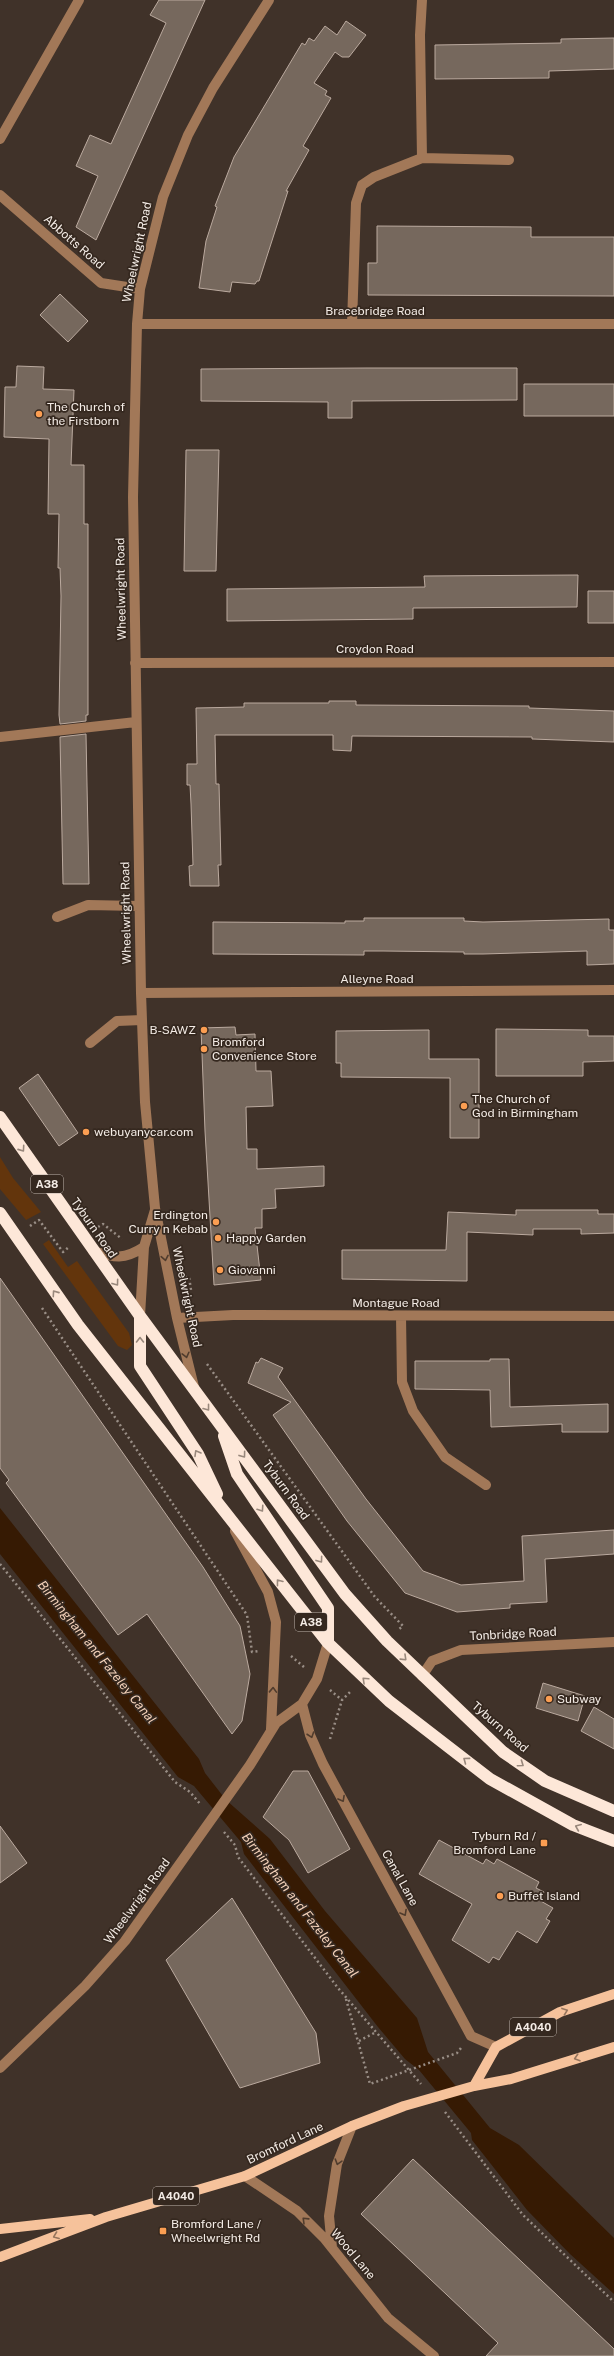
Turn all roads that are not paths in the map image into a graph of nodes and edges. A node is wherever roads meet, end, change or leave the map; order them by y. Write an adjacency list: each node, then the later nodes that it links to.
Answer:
1 (79, 0): 4 (street)
2 (422, 0): 5 (street)
3 (266, 1): 8 (street, Wheelwright Road)
4 (0, 139)
5 (422, 158): 6 (street); 10 (street)
6 (509, 160)
7 (0, 195): 8 (street, Abbotts Road)
8 (140, 289): 9 (street, Wheelwright Road)
9 (137, 324): 10 (street, Bracebridge Road); 13 (street, Wheelwright Road)
10 (352, 324): 11 (street, Bracebridge Road)
11 (614, 324)
12 (614, 662): 13 (street, Croydon Road)
13 (135, 663): 14 (street, Wheelwright Road)
14 (136, 722): 15 (street); 16 (street, Wheelwright Road)
15 (0, 737)
16 (139, 906): 17 (street); 19 (street, Wheelwright Road)
17 (56, 917)
18 (614, 990): 19 (street, Alleyne Road)
19 (141, 994): 20 (street, Wheelwright Road)
20 (142, 1020): 21 (street); 23 (street, Wheelwright Road)
21 (90, 1044)
22 (0, 1117): 26 (highway, Tyburn Road / A38, one-way to 26)
23 (155, 1208): 25 (street, Wheelwright Road); 30 (street, Wheelwright Road, one-way to 30)
24 (0, 1213): 34 (highway, A38, one-way to 24)
25 (144, 1247): 26 (street); 27 (street, Wheelwright Road)
26 (93, 1251): 27 (highway, Tyburn Road / A38, one-way to 27)
27 (140, 1316): 31 (highway, Tyburn Road / A38); 34 (highway, one-way to 27)
28 (401, 1316): 29 (street, Montague Road); 30 (street, Montague Road); 33 (street)
29 (614, 1316)
30 (177, 1318): 31 (street, Wheelwright Road, one-way to 31)
31 (195, 1392): 32 (highway, Tyburn Road / A38, one-way to 32)
32 (220, 1424): 36 (highway, one-way to 36); 37 (highway, Tyburn Road / A38, one-way to 37)
33 (486, 1484)
34 (226, 1514): 36 (highway, A38, one-way to 34); 39 (street, Wheelwright Road, one-way to 34)
35 (614, 1642): 37 (street, Tonbridge Road)
36 (328, 1643): 38 (street, Wheelwright Road); 41 (highway, A38, one-way to 36)
37 (422, 1676): 40 (highway, Tyburn Road / A38, one-way to 40)
38 (302, 1704): 39 (street, Wheelwright Road); 43 (street, Canal Lane, one-way to 43)
39 (271, 1729): 45 (street, Wheelwright Road)
40 (614, 1811)
41 (614, 1841)
42 (614, 1994): 43 (main road, A4040, one-way to 42)
43 (496, 2047): 46 (main road)
44 (613, 2050): 46 (main road, Bromford Lane / A4040, one-way to 46)
45 (0, 2068)
46 (474, 2086): 47 (main road, Bromford Lane / A4040)
47 (352, 2126): 48 (main road, Bromford Lane / A4040); 51 (street, one-way to 51)
48 (245, 2176): 49 (main road, Bromford Lane / A4040); 51 (street, Wood Lane, one-way to 48)
49 (106, 2217): 50 (main road, Bromford Lane / A4040); 52 (main road, Bromford Lane / A4040, one-way to 52)
50 (0, 2229)
51 (332, 2248): 53 (street, Wood Lane)
52 (0, 2257)
53 (434, 2356)

